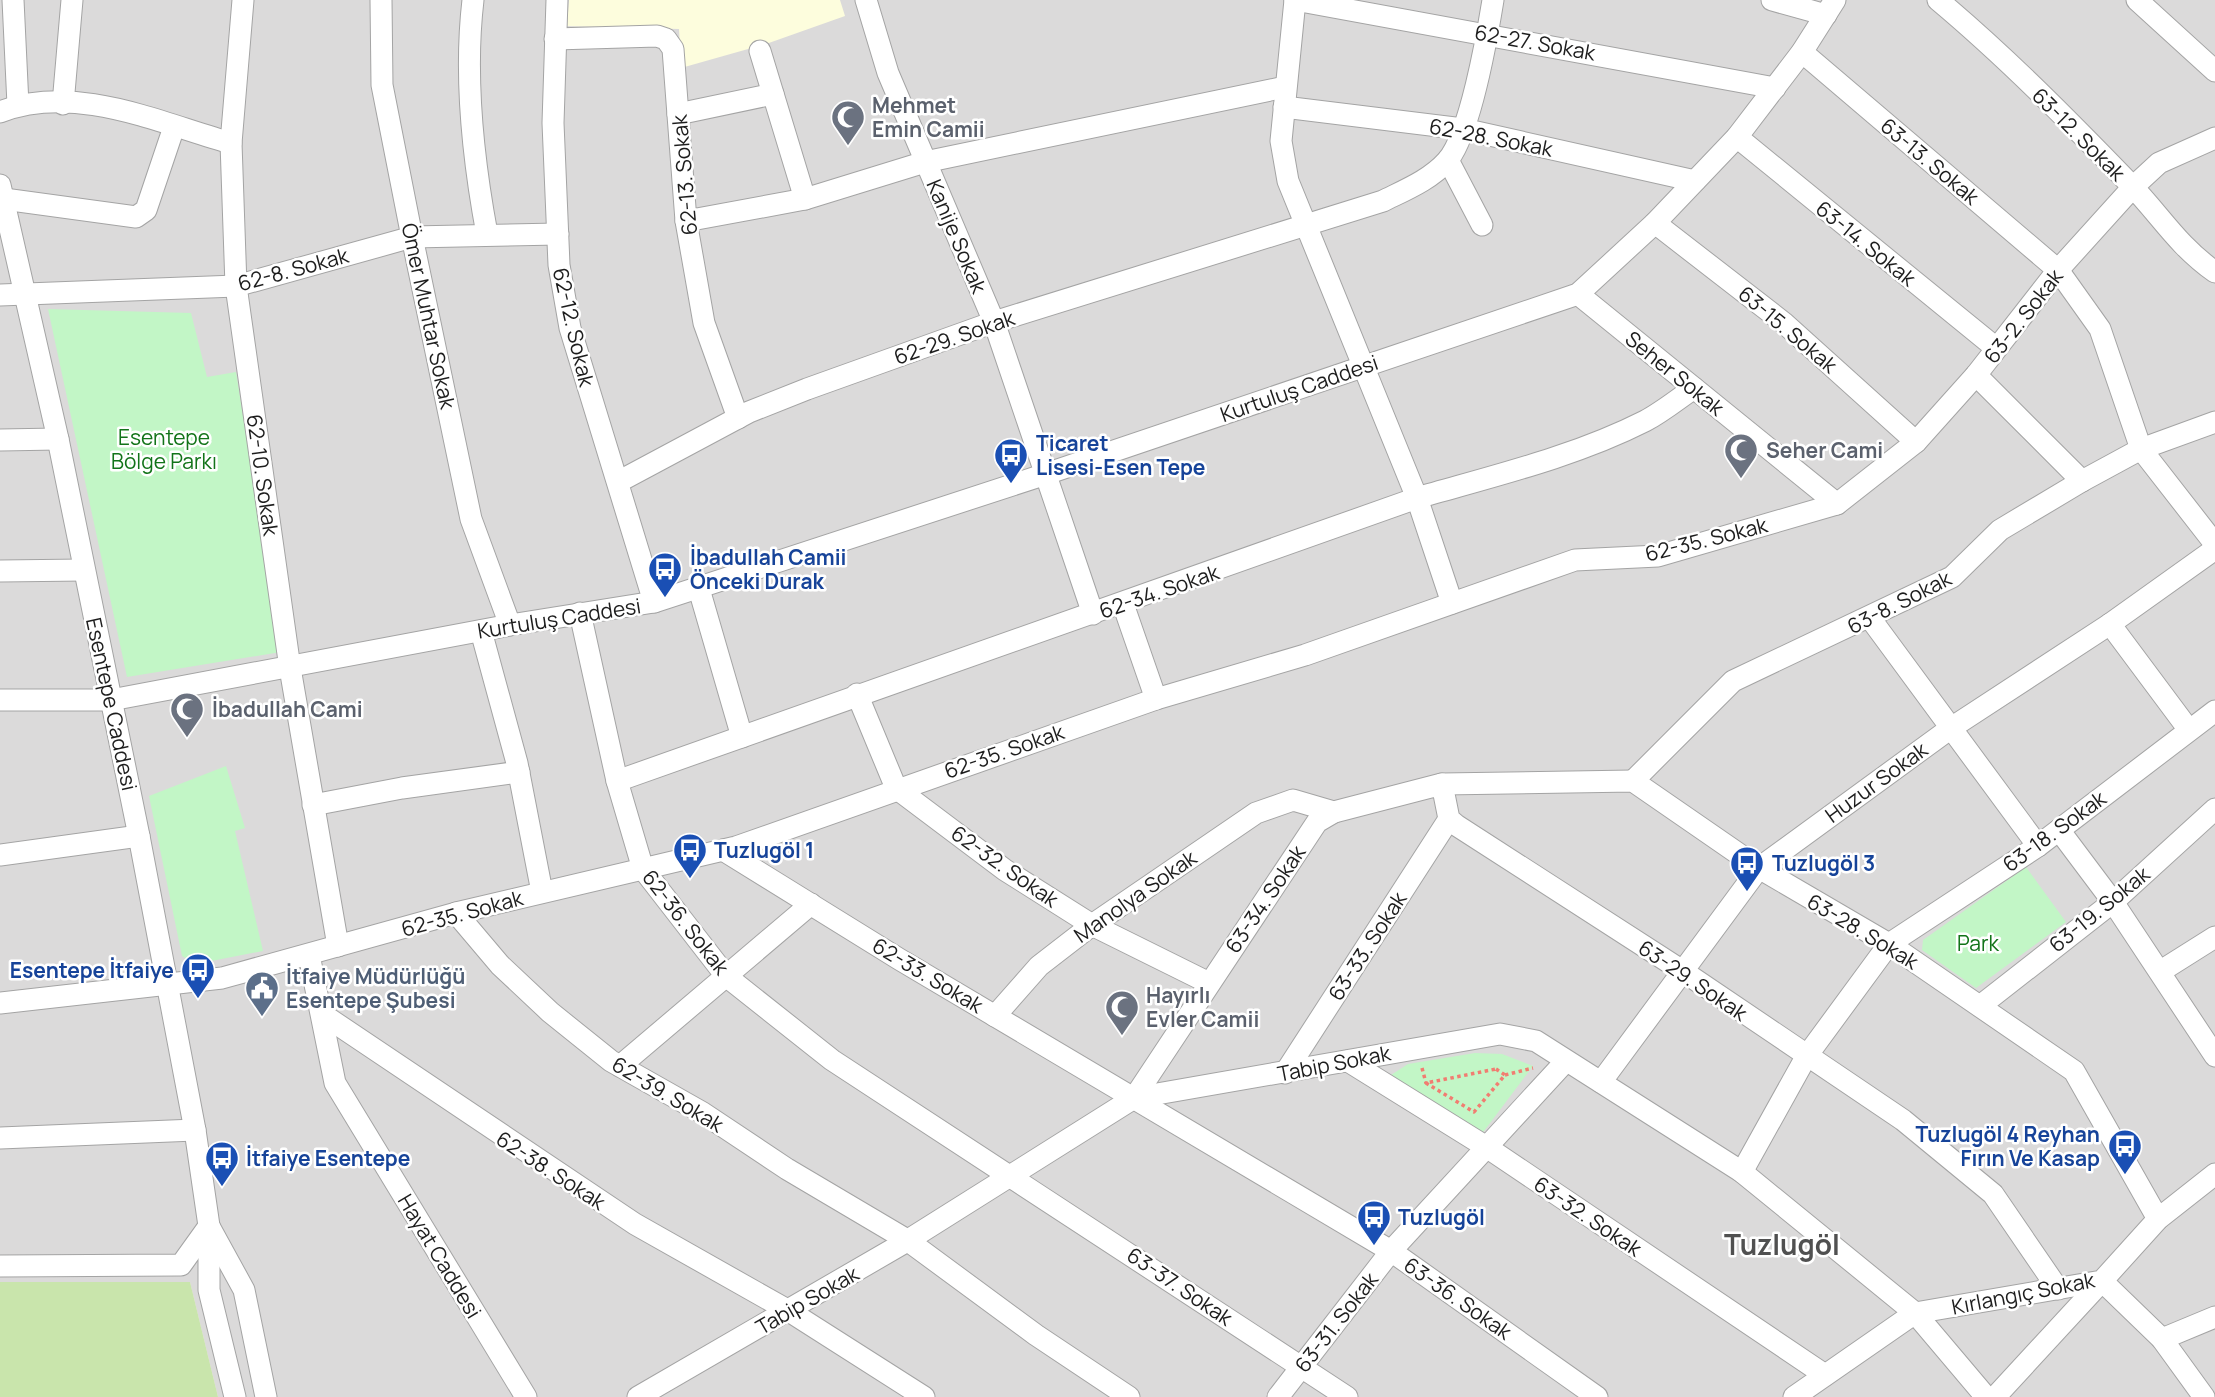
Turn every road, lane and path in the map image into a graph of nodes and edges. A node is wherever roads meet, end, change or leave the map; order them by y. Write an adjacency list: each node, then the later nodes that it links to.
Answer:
1 (13, 0): 23 (street)
2 (72, 0): 22 (street)
3 (243, 0): 29 (street, 62-10. Sokak)
4 (381, 0): 42 (street, Ömer Muhtar Sokak)
5 (473, 0): 40 (street)
6 (557, 0): 15 (street, 62-12. Sokak)
7 (866, 0): 31 (street, Kanije Sokak)
8 (1295, 0): 14 (street, 62-27. Sokak); 21 (street)
9 (1493, 0): 14 (street)
10 (1772, 0): 13 (street)
11 (1938, 0): 33 (street, 63-12. Sokak)
12 (2137, 0): 18 (street)
13 (1830, 7): 17 (street, Kurtuluş Caddesi)
14 (1487, 33): 19 (street, 62-27. Sokak); 26 (street)
15 (555, 39): 24 (street, 62-13. Sokak); 41 (street, 62-12. Sokak)
16 (760, 51): 20 (street)
17 (1802, 52): 19 (street, Kurtuluş Caddesi); 43 (street, 63-13. Sokak)
18 (2215, 71)
19 (1775, 88): 27 (street, Kurtuluş Caddesi)
20 (773, 94): 24 (street); 35 (street)
21 (1284, 97): 26 (street, 62-28. Sokak); 31 (street, 62-28. Sokak); 37 (street)
22 (64, 104): 23 (street); 25 (street)
23 (9, 108)
24 (678, 114): 36 (street, 62-13. Sokak)
25 (174, 127): 29 (street); 34 (street)
26 (1463, 129): 30 (street); 32 (street, 62-28. Sokak)
27 (1737, 137): 32 (street, Kurtuluş Caddesi); 50 (street, 63-14. Sokak)
28 (2215, 138): 33 (street, 63-2. Sokak)
29 (231, 144): 45 (street, 62-10. Sokak)
30 (1448, 160): 37 (street, 62-29. Sokak); 39 (street)
31 (925, 162): 35 (street, 62-28. Sokak); 49 (street, Kanije Sokak)
32 (1695, 181): 38 (street, Kurtuluş Caddesi)
33 (2133, 187): 43 (street, 63-2. Sokak); 44 (street, 63-12. Sokak)
34 (2, 192): 48 (street, Esentepe Caddesi)
35 (805, 199): 36 (street, 62-28. Sokak)
36 (686, 221): 54 (street, 62-13. Sokak)
37 (1304, 223): 49 (street, 62-29. Sokak); 51 (street)
38 (1655, 223): 46 (street, Kurtuluş Caddesi); 58 (street, 63-15. Sokak)
39 (1482, 225)
40 (487, 234): 41 (street, 62-8. Sokak); 42 (street, 62-8. Sokak)
41 (558, 234): 62 (street, 62-12. Sokak)
42 (412, 237): 45 (street, 62-8. Sokak); 76 (street, Ömer Muhtar Sokak)
43 (2059, 270): 50 (street, 63-2. Sokak); 59 (street, 63-13. Sokak)
44 (2215, 272)
45 (236, 286): 48 (street, 62-8. Sokak); 78 (street, 62-10. Sokak)
46 (1578, 294): 51 (street, Kurtuluş Caddesi); 53 (street, Seher Sokak)
47 (0, 295): 48 (street, 62-8. Sokak)
48 (27, 295): 56 (street, Esentepe Caddesi)
49 (994, 322): 54 (street, 62-29. Sokak); 60 (street, Kanije Sokak)
50 (1996, 348): 52 (street, 63-2. Sokak)
51 (1363, 366): 60 (street, Kurtuluş Caddesi); 63 (street)
52 (1976, 375): 58 (street, 63-2. Sokak); 61 (street)
53 (1694, 388): 63 (street, 62-34. Sokak); 64 (street, Seher Sokak)
54 (738, 418): 62 (street, 62-29. Sokak)
55 (2215, 422): 59 (street, 63-8. Sokak)
56 (58, 439): 57 (street); 66 (street, Esentepe Caddesi)
57 (0, 440)
58 (1916, 442): 64 (street, 63-2. Sokak)
59 (2141, 449): 61 (street, 63-8. Sokak); 65 (street, 63-13. Sokak)
60 (1046, 474): 68 (street, Kurtuluş Caddesi); 73 (street, Kanije Sokak)
61 (2082, 481): 74 (street, 63-8. Sokak)
62 (618, 482): 69 (street, 62-12. Sokak)
63 (1417, 498): 70 (street); 71 (street, 62-34. Sokak)
64 (1837, 504): 70 (street, 62-35. Sokak)
65 (2215, 547): 75 (street, Huzur Sokak)
66 (84, 570): 67 (street); 82 (street, Esentepe Caddesi)
67 (0, 572)
68 (699, 589): 69 (street, Kurtuluş Caddesi); 86 (street)
69 (654, 603): 72 (street, Kurtuluş Caddesi)
70 (1452, 603): 80 (street, 62-35. Sokak)
71 (1124, 604): 73 (street, 62-34. Sokak); 80 (street)
72 (580, 613): 76 (street, Kurtuluş Caddesi); 88 (street, 62-36. Sokak)
73 (1093, 614): 79 (street, 62-34. Sokak)
74 (1870, 618): 84 (street); 89 (street, 63-8. Sokak)
75 (2110, 624): 84 (street, Huzur Sokak); 85 (street)
76 (510, 625): 77 (street, Kurtuluş Caddesi)
77 (481, 631): 78 (street, Kurtuluş Caddesi); 87 (street)
78 (290, 668): 82 (street, Kurtuluş Caddesi); 92 (street, 62-10. Sokak)
79 (857, 694): 86 (street, 62-34. Sokak); 91 (street)
80 (1156, 699): 91 (street, 62-35. Sokak)
81 (0, 700): 82 (street, Kurtuluş Caddesi)
82 (111, 700): 97 (street, Esentepe Caddesi)
83 (2215, 711): 85 (street, 63-18. Sokak)
84 (1951, 728): 98 (street); 102 (street, Huzur Sokak)
85 (2189, 730): 96 (street, 63-18. Sokak)
86 (742, 737): 88 (street, 62-34. Sokak)
87 (519, 772): 92 (street); 103 (street)
88 (617, 781): 101 (street, 62-36. Sokak)
89 (1633, 781): 90 (street); 102 (street, 63-28. Sokak)
90 (1442, 784): 94 (street); 95 (street)
91 (896, 788): 99 (street, 62-35. Sokak); 107 (street, 62-32. Sokak)
92 (313, 805): 110 (street, 62-10. Sokak)
93 (2215, 809): 104 (street, 63-19. Sokak)
94 (1334, 812): 107 (street, Manolya Sokak); 115 (street, 63-34. Sokak)
95 (1449, 819): 113 (street, 63-29. Sokak); 126 (street, 63-33. Sokak)
96 (2059, 830): 98 (street, 63-18. Sokak); 104 (street)
97 (139, 836): 100 (street); 116 (street, Esentepe Caddesi)
98 (2038, 846): 109 (street, 63-18. Sokak)
99 (723, 850): 101 (street, 62-35. Sokak); 105 (street, 62-33. Sokak)
100 (0, 855)
101 (643, 869): 103 (street, 62-35. Sokak); 114 (street, 62-36. Sokak)
102 (1759, 869): 109 (street, 63-28. Sokak); 113 (street, Huzur Sokak)
103 (542, 892): 106 (street, 62-35. Sokak)
104 (2113, 902): 112 (street); 118 (street, 63-19. Sokak)
105 (811, 904): 114 (street); 120 (street, 62-33. Sokak)
106 (456, 913): 110 (street, 62-35. Sokak); 125 (street, 62-39. Sokak)
107 (1092, 925): 115 (street, 62-32. Sokak); 120 (street, Manolya Sokak)
108 (2215, 937): 112 (street)
109 (1889, 944): 118 (street, 63-28. Sokak); 122 (street)
110 (338, 946): 111 (street, 62-35. Sokak)
111 (309, 955): 116 (street, 62-35. Sokak); 119 (street, Hayat Caddesi)
112 (2161, 971): 121 (street)
113 (1684, 972): 122 (street, 63-29. Sokak); 127 (street, Huzur Sokak)
114 (726, 976): 125 (street); 135 (street, 62-36. Sokak)
115 (1209, 983): 129 (street, 63-34. Sokak)
116 (167, 985): 117 (street, 62-35. Sokak); 130 (street, Esentepe Caddesi)
117 (0, 1003)
118 (1980, 1006): 136 (street, 63-28. Sokak)
119 (322, 1014): 143 (street, 62-38. Sokak); 151 (street, Hayat Caddesi)
120 (995, 1016): 129 (street, 62-33. Sokak)
121 (2215, 1056)
122 (1806, 1057): 133 (street); 142 (street, 63-29. Sokak)
123 (1348, 1061): 124 (street, Tabip Sokak); 126 (street, Tabip Sokak); 132 (street, 63-32. Sokak)
124 (1565, 1062): 127 (street, Tabip Sokak); 132 (street, 63-31. Sokak)
125 (620, 1066): 138 (street, 62-39. Sokak)
126 (1285, 1073): 129 (street, Tabip Sokak)
127 (1601, 1082): 133 (street, Tabip Sokak)
128 (1497, 1085): 128 (path)
129 (1133, 1098): 135 (street, Tabip Sokak); 139 (street, 63-36. Sokak)
130 (195, 1130): 131 (street); 137 (street, Esentepe Caddesi)
131 (0, 1138)
132 (1488, 1148): 139 (street, 63-31. Sokak); 148 (street, 63-32. Sokak)
133 (1742, 1172): 144 (street, Tabip Sokak)
134 (2215, 1174): 136 (street, Kırlangıç Sokak)
135 (1012, 1177): 138 (street, Tabip Sokak); 147 (street, 63-37. Sokak)
136 (2158, 1219): 141 (street, Kırlangıç Sokak)
137 (209, 1226): 140 (street); 149 (street); 150 (street)
138 (907, 1240): 143 (street, Tabip Sokak); 154 (street, 62-39. Sokak)
139 (1391, 1251): 147 (street, 63-31. Sokak); 157 (street, 63-36. Sokak)
140 (0, 1266)
141 (2102, 1281): 142 (street, Kırlangıç Sokak); 146 (street); 160 (street)
142 (2058, 1289): 144 (street, Kırlangıç Sokak)
143 (789, 1311): 152 (street, Tabip Sokak); 153 (street, 62-38. Sokak)
144 (1915, 1313): 148 (street); 159 (street, Tabip Sokak)
145 (2215, 1317): 146 (street)
146 (2162, 1339): 161 (street)
147 (1301, 1368): 155 (street, 63-31. Sokak); 156 (street, 63-37. Sokak)
148 (1825, 1375): 158 (street)
149 (235, 1397)
150 (266, 1397)
151 (526, 1397)
152 (638, 1397)
153 (924, 1397)
154 (1129, 1397)
155 (1278, 1397)
156 (1347, 1397)
157 (1597, 1397)
158 (1794, 1397)
159 (1986, 1397)
160 (1995, 1397)
161 (2204, 1397)

